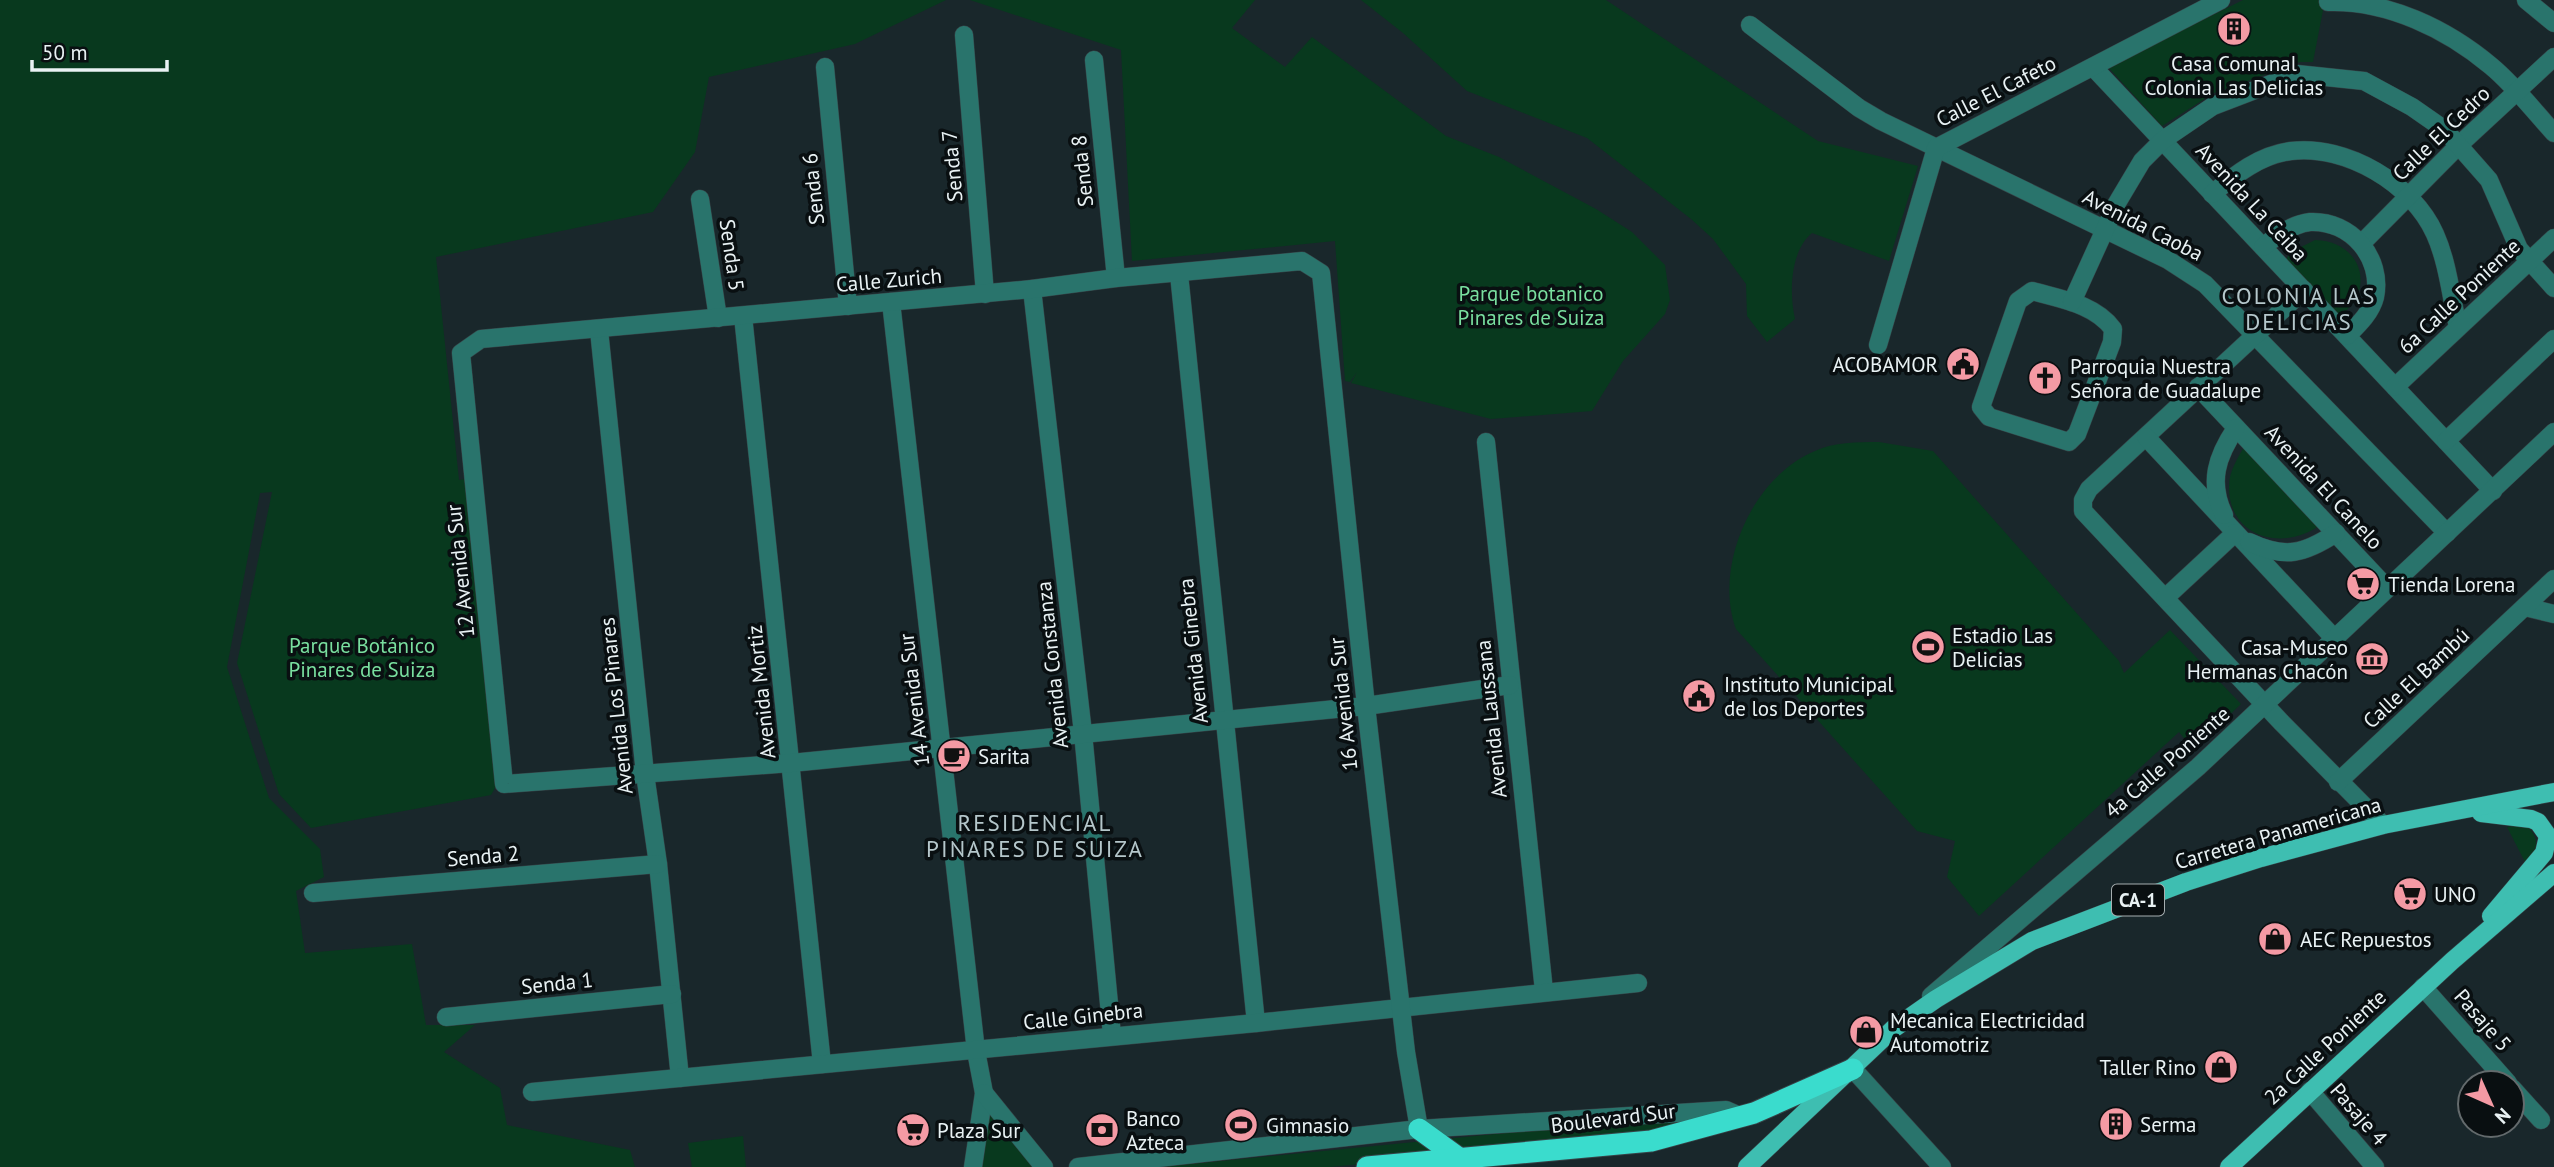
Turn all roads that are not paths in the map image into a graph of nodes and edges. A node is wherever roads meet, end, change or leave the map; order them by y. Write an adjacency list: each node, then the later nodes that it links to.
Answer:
1 (2221, 0): 10 (street, Calle El Cafeto)
2 (2526, 0): 4 (street)
3 (2328, 2): 11 (street)
4 (2554, 23)
5 (1750, 24): 15 (street, Avenida Caoba)
6 (964, 35): 30 (street, Senda 7)
7 (2554, 57): 11 (street, Calle El Cedro)
8 (1094, 60): 26 (street, Senda 8)
9 (824, 67): 33 (street, Senda 6)
10 (2093, 67): 13 (street, Avenida La Ceiba); 15 (street, Calle El Cafeto)
11 (2516, 92): 12 (street); 14 (street, Calle El Cedro)
12 (2554, 133)
13 (2162, 140): 14 (street); 16 (street, Avenida La Ceiba); 19 (street)
14 (2459, 145): 17 (street, Calle El Cedro); 23 (street)
15 (1936, 148): 19 (street, Avenida Caoba); 41 (street, Calle El Cafeto)
16 (2213, 194): 17 (street); 22 (street, Avenida La Ceiba)
17 (2407, 196): 21 (street, Calle El Cedro); 36 (street)
18 (700, 199): 35 (street, Senda 5)
19 (2104, 228): 32 (street); 38 (street, Avenida Caoba)
20 (2554, 238): 23 (street, 6a Calle Poniente)
21 (2362, 243): 22 (street); 39 (street)
22 (2263, 247): 29 (street, Avenida La Ceiba)
23 (2529, 262): 27 (street); 36 (street, 6a Calle Poniente)
24 (1321, 272): 25 (street, Calle Zurich); 62 (street, 16 Avenida Sur)
25 (1180, 274): 26 (street, Calle Zurich); 63 (street, Avenida Ginebra)
26 (1116, 278): 28 (street, Calle Zurich)
27 (2554, 288)
28 (1032, 289): 30 (street, Calle Zurich); 64 (street, Avenida Constanza)
29 (2304, 290): 38 (street); 39 (street, Avenida La Ceiba)
30 (985, 294): 31 (street, Calle Zurich)
31 (891, 302): 33 (street, Calle Zurich); 65 (street, 14 Avenida Sur)
32 (2072, 302): 32 (street)
33 (848, 306): 34 (street, Calle Zurich)
34 (743, 316): 35 (street, Calle Zurich); 66 (street, Avenida Mortiz)
35 (718, 318): 37 (street, Calle Zurich)
36 (2458, 327): 44 (street, 6a Calle Poniente)
37 (599, 330): 42 (street, Calle Zurich); 67 (street, Avenida Los Pinares)
38 (2255, 335): 43 (street); 53 (street, Avenida Caoba)
39 (2347, 337): 44 (street, Avenida La Ceiba)
40 (2554, 339): 48 (street)
41 (1878, 345)
42 (461, 353): 67 (street, 12 Avenida Sur)
43 (2199, 387): 45 (street, Avenida El Canelo); 47 (street)
44 (2395, 387): 48 (street, Avenida La Ceiba)
45 (2236, 428): 51 (street); 52 (street, Avenida El Canelo)
46 (2554, 432): 50 (street, 4a Calle Poniente)
47 (2146, 437): 51 (street); 56 (street)
48 (2446, 441): 50 (street, Avenida La Ceiba)
49 (1486, 442): 60 (street, Avenida Laussana)
50 (2493, 491): 53 (street, 4a Calle Poniente)
51 (2235, 533): 52 (street); 56 (street); 59 (street)
52 (2336, 533): 55 (street, Avenida El Canelo)
53 (2447, 533): 55 (street, 4a Calle Poniente)
54 (2554, 579): 57 (street, Calle El Bambú)
55 (2387, 588): 59 (street, 4a Calle Poniente)
56 (2165, 598): 61 (street)
57 (2525, 607): 58 (street); 68 (street, Calle El Bambú)
58 (2554, 614)
59 (2334, 638): 61 (street, 4a Calle Poniente)
60 (1510, 685): 62 (street); 78 (street, Avenida Laussana)
61 (2265, 705): 68 (street); 83 (street, 4a Calle Poniente)
62 (1366, 706): 63 (street); 80 (street, 16 Avenida Sur)
63 (1223, 721): 64 (street); 82 (street, Avenida Ginebra)
64 (1083, 733): 65 (street); 84 (street, Avenida Constanza)
65 (943, 747): 66 (street); 85 (street, 14 Avenida Sur)
66 (791, 763): 67 (street); 86 (street, Avenida Mortiz)
67 (645, 774): 72 (street, Avenida Los Pinares)
68 (2338, 782): 71 (street)
69 (2554, 792): 70 (main road, Carretera Panamericana / CA-1)
70 (2460, 812): 71 (main road, Carretera Panamericana / CA-1); 75 (main road)
71 (2383, 825): 83 (main road, Carretera Panamericana / CA-1)
72 (658, 864): 74 (street, Senda 2); 79 (street, Avenida Los Pinares)
73 (2554, 873): 75 (main road)
74 (313, 893)
75 (2452, 961): 77 (main road, 2a Calle Poniente)
76 (1638, 983): 78 (street, Calle Ginebra)
77 (2423, 988): 88 (street, Pasaje 5); 90 (main road, 2a Calle Poniente)
78 (1544, 991): 80 (street, Calle Ginebra)
79 (672, 994): 81 (street, Senda 1); 89 (street, Avenida Los Pinares)
80 (1401, 1009): 82 (street, Calle Ginebra); 96 (street, 16 Avenida Sur)
81 (446, 1017)
82 (1256, 1023): 84 (street, Calle Ginebra)
83 (1893, 1029): 87 (main road, Carretera Panamericana / CA-1)
84 (1112, 1035): 85 (street, Calle Ginebra)
85 (976, 1051): 86 (street, Calle Ginebra); 92 (street, 14 Avenida Sur)
86 (822, 1064): 89 (street, Calle Ginebra)
87 (1853, 1069): 94 (highway, Boulevard Sur); 102 (main road, CA-1); 103 (street)
88 (2495, 1069)
89 (680, 1078): 91 (street, Calle Ginebra)
90 (2310, 1091): 104 (main road, 2a Calle Poniente); 105 (street, Pasaje 4)
91 (532, 1092)
92 (984, 1093): 98 (street, 14 Avenida Sur); 99 (street, 14 Avenida Sur)
93 (2526, 1103): 95 (street)
94 (1742, 1117): 96 (street); 97 (highway, Boulevard Sur)
95 (2541, 1120)
96 (1419, 1129): 97 (highway); 100 (street)
97 (1459, 1158): 101 (highway, Boulevard Sur)
98 (973, 1167)
99 (1044, 1167)
100 (1078, 1167)
101 (1367, 1167)
102 (1747, 1167)
103 (1942, 1167)
104 (2229, 1167)
105 (2375, 1167)

